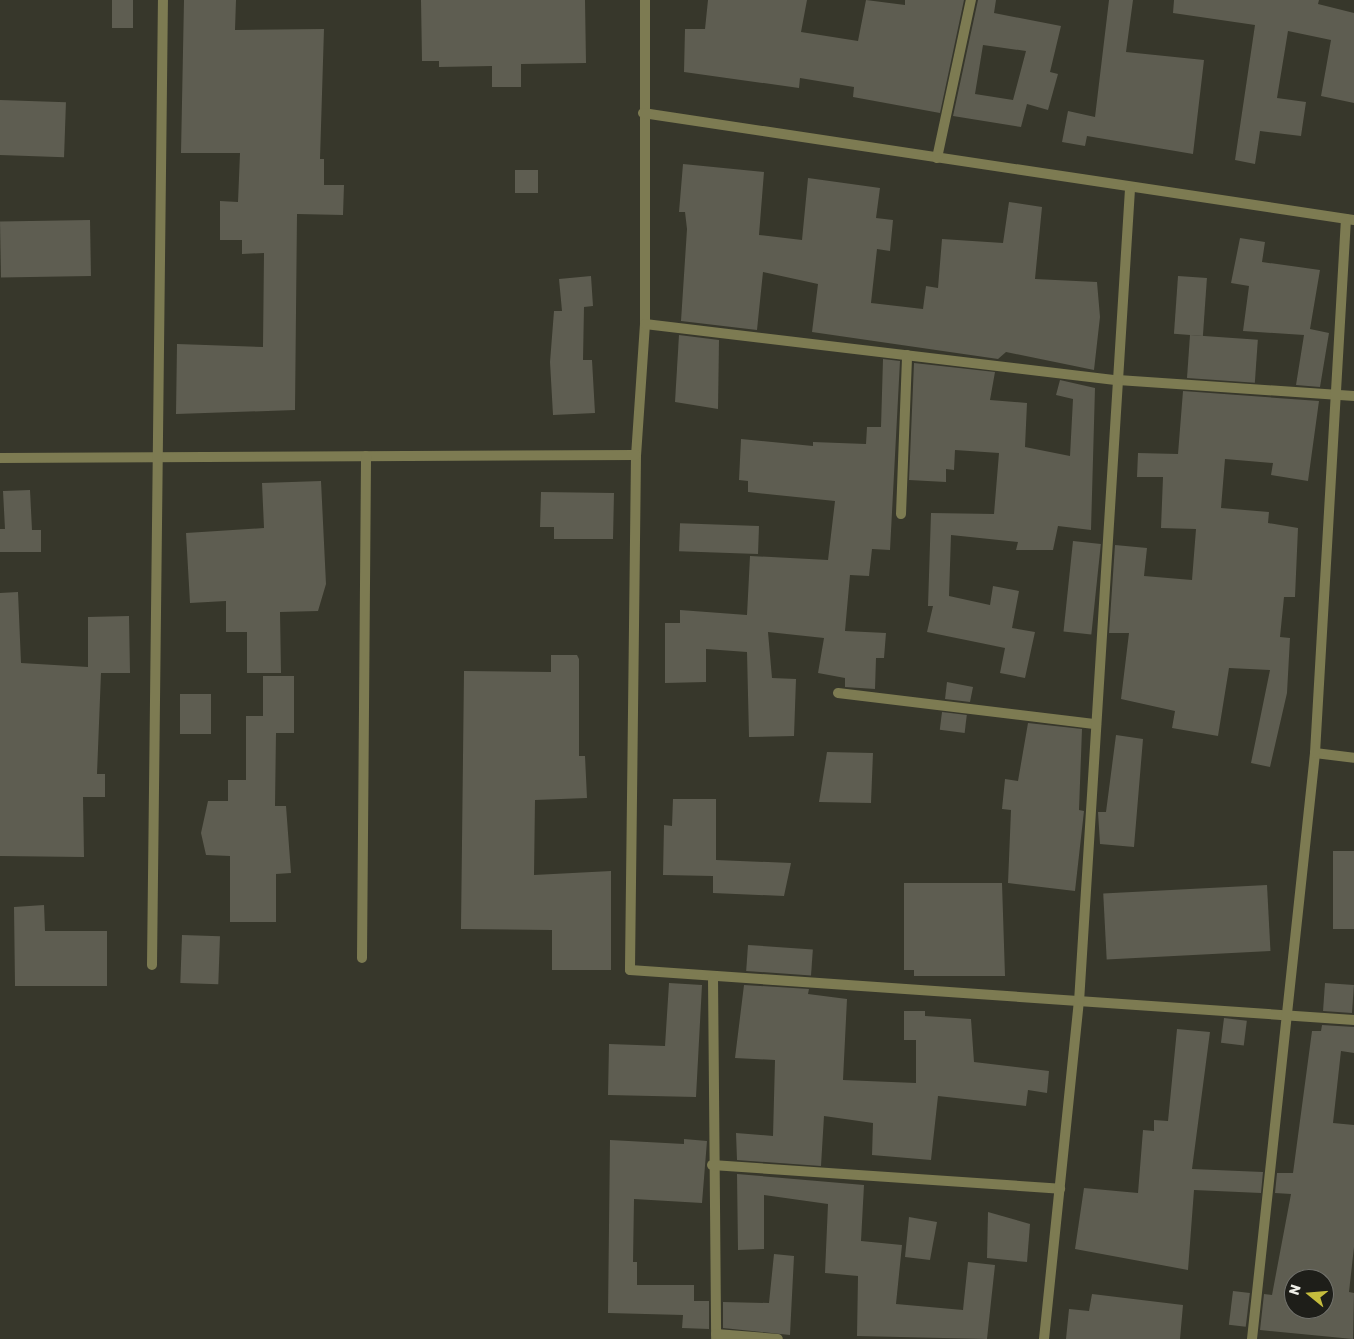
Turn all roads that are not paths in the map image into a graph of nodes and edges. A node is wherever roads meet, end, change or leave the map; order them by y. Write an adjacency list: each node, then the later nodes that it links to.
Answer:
1 (163, 0): 15 (street)
2 (645, 0): 4 (street)
3 (971, 0): 5 (street)
4 (643, 112): 5 (street); 8 (street)
5 (937, 158): 6 (street)
6 (1130, 189): 7 (street); 10 (street)
7 (1350, 219): 11 (street)
8 (645, 324): 9 (street); 13 (street)
9 (907, 355): 10 (street); 17 (street)
10 (1118, 380): 11 (street); 19 (street)
11 (1337, 394): 12 (street); 20 (street)
12 (1354, 396)
13 (636, 455): 14 (street); 24 (street)
14 (366, 456): 15 (street); 22 (street)
15 (158, 457): 16 (street); 23 (street)
16 (0, 458)
17 (901, 514)
18 (838, 693): 19 (street)
19 (1096, 724): 25 (street)
20 (1315, 753): 21 (street); 26 (street)
21 (1354, 758)
22 (362, 958)
23 (152, 965)
24 (713, 977): 25 (street); 28 (street)
25 (1079, 1002): 26 (street); 29 (street)
26 (1287, 1016): 27 (street); 33 (street)
27 (1354, 1020)
28 (712, 1165): 29 (street); 30 (street)
29 (1060, 1189): 32 (street)
30 (716, 1337): 31 (street)
31 (778, 1339)
32 (1044, 1339)
33 (1252, 1339)

